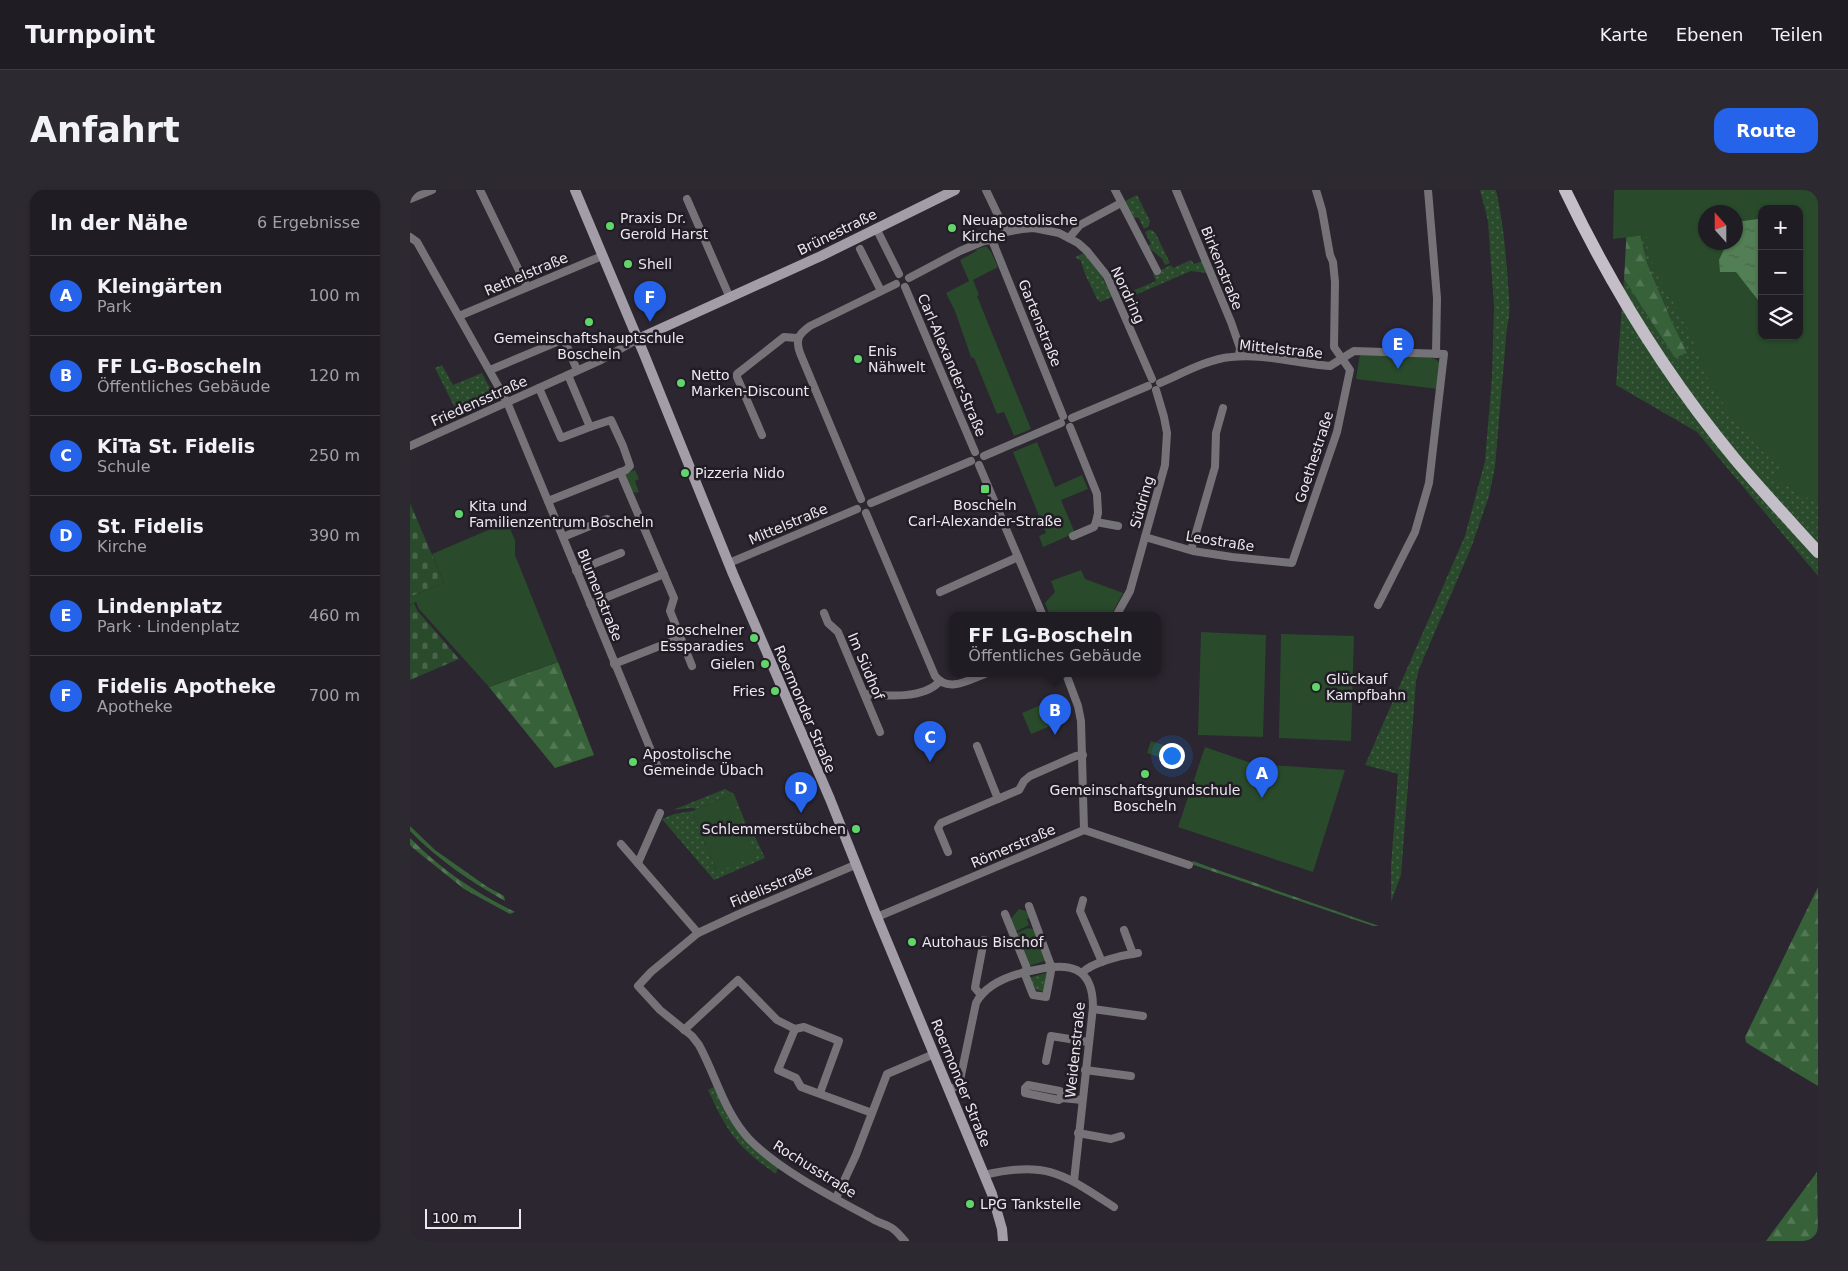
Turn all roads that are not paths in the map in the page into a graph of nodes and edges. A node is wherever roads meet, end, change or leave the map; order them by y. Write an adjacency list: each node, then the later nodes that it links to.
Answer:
1 (432, 190): 11 (street)
2 (480, 190): 27 (street)
3 (575, 190): 22 (main road, Roermonder Straße)
4 (955, 190): 14 (main road, Brünestraße)
5 (986, 190): 15 (street)
6 (1115, 190): 13 (street)
7 (1176, 190): 35 (street, Birkenstraße)
8 (1316, 190): 36 (street, Goethestraße)
9 (1428, 190): 34 (street)
10 (1564, 190): 68 (main road)
11 (410, 199)
12 (687, 199): 30 (street)
13 (1121, 203): 17 (street); 23 (street)
14 (876, 228): 24 (street); 30 (main road, Brünestraße)
15 (1006, 232): 17 (street, Nordring); 18 (street, Nordring)
16 (410, 237): 19 (street)
17 (1069, 238): 40 (street, Nordring)
18 (992, 240): 25 (street, Nordring); 46 (street, Gartenstraße)
19 (417, 242): 20 (street); 31 (street, Blumenstraße)
20 (410, 249)
21 (860, 250): 29 (street)
22 (602, 256): 27 (street, Rethelstraße); 33 (main road, Roermonder Straße)
23 (1157, 271)
24 (899, 274): 25 (street); 26 (street)
25 (909, 278): 28 (street)
26 (896, 284): 28 (street); 29 (street)
27 (527, 287): 31 (street, Rethelstraße)
28 (905, 287): 51 (street, Carl-Alexander-Straße)
29 (881, 291): 32 (street)
30 (730, 298): 33 (main road, Brünestraße)
31 (459, 316): 37 (street, Blumenstraße)
32 (797, 338): 49 (street); 56 (street)
33 (638, 339): 38 (street, Friedensstraße); 71 (main road, Roermonder Straße)
34 (1436, 354): 36 (street, Mittelstraße); 77 (street)
35 (1239, 356): 36 (street, Mittelstraße); 41 (street, Mittelstraße)
36 (1343, 359): 72 (street, Goethestraße)
37 (490, 370): 38 (street); 43 (street, Blumenstraße)
38 (577, 370): 39 (street, Friedensstraße)
39 (568, 374): 42 (street, Friedensstraße); 47 (street)
40 (1150, 383): 41 (street); 45 (street)
41 (1158, 387): 66 (street, Südring)
42 (539, 388): 43 (street, Friedensstraße); 47 (street)
43 (507, 402): 50 (street, Friedensstraße); 57 (street, Blumenstraße)
44 (1223, 408): 67 (street)
45 (1072, 418): 46 (street); 48 (street)
46 (1062, 420): 48 (street); 52 (street)
47 (590, 427): 55 (street)
48 (1070, 427): 62 (street)
49 (762, 435)
50 (410, 446)
51 (975, 452): 52 (street); 53 (street)
52 (984, 456): 54 (street)
53 (971, 461): 54 (street); 58 (street)
54 (979, 465): 70 (street)
55 (620, 472): 57 (street); 74 (street)
56 (861, 499): 58 (street); 59 (street)
57 (548, 501): 65 (street, Blumenstraße)
58 (871, 503): 60 (street)
59 (857, 509): 60 (street); 71 (street, Mittelstraße)
60 (866, 513): 86 (street)
61 (607, 519): 65 (street)
62 (1096, 522): 63 (street); 64 (street)
63 (1118, 526)
64 (1073, 536)
65 (563, 537): 73 (street, Blumenstraße)
66 (1145, 537): 67 (street, Leostraße); 79 (street, Südring)
67 (1191, 550): 72 (street, Leostraße)
68 (1818, 552)
69 (621, 553): 73 (street)
70 (1018, 557): 75 (street); 78 (street)
71 (728, 563): 98 (main road, Roermonder Straße)
72 (1292, 563)
73 (576, 571): 76 (street, Blumenstraße)
74 (664, 574): 76 (street); 81 (street)
75 (940, 592)
76 (590, 604): 82 (street, Blumenstraße)
77 (1378, 605)
78 (1041, 612)
79 (1118, 612)
80 (824, 613): 87 (street, Im Südhof)
81 (680, 638): 82 (street); 83 (street)
82 (614, 664): 91 (street, Blumenstraße)
83 (692, 666)
84 (976, 677): 86 (street)
85 (1067, 677): 90 (street)
86 (939, 682): 87 (street)
87 (865, 694): 88 (street, Im Südhof)
88 (880, 732)
89 (977, 746): 92 (street)
90 (1083, 755): 92 (street); 94 (street)
91 (659, 770)
92 (998, 799): 96 (street)
93 (660, 813): 97 (street)
94 (1084, 830): 99 (street); 103 (street, Römerstraße)
95 (621, 844): 97 (street)
96 (948, 852)
97 (638, 863): 105 (street)
98 (855, 865): 103 (main road, Roermonder Straße); 105 (street, Fidelisstraße)
99 (1189, 865)
100 (1083, 900): 107 (street)
101 (1029, 906): 108 (street)
102 (1005, 914): 109 (street)
103 (877, 917): 118 (main road, Roermonder Straße)
104 (1124, 930): 107 (street)
105 (698, 933): 111 (street, Fidelisstraße)
106 (984, 940): 112 (street)
107 (1102, 962): 110 (street)
108 (1051, 966): 109 (street); 109 (street); 110 (street)
109 (1026, 972): 112 (street)
110 (1082, 973): 113 (street, Weidenstraße)
111 (638, 986): 116 (street, Rochusstraße)
112 (981, 995): 122 (street)
113 (1092, 1009): 114 (street); 117 (street, Weidenstraße)
114 (1143, 1016)
115 (795, 1029): 116 (street); 123 (street); 123 (street)
116 (684, 1030): 131 (street, Rochusstraße)
117 (1088, 1042): 119 (street); 120 (street, Weidenstraße)
118 (934, 1054): 122 (main road, Roermonder Straße); 126 (street)
119 (1046, 1061)
120 (1085, 1070): 121 (street); 125 (street, Weidenstraße)
121 (1132, 1076)
122 (949, 1090): 129 (main road, Roermonder Straße)
123 (820, 1093): 126 (street)
124 (1062, 1098): 125 (street)
125 (1082, 1100): 127 (street, Weidenstraße)
126 (872, 1113): 131 (street)
127 (1078, 1133): 128 (street); 130 (street, Weidenstraße)
128 (1120, 1136)
129 (984, 1175): 130 (street); 134 (main road, Roermonder Straße)
130 (1074, 1181): 132 (street)
131 (836, 1198): 133 (street, Rochusstraße)
132 (1114, 1207)
133 (905, 1241)
134 (1003, 1241)

